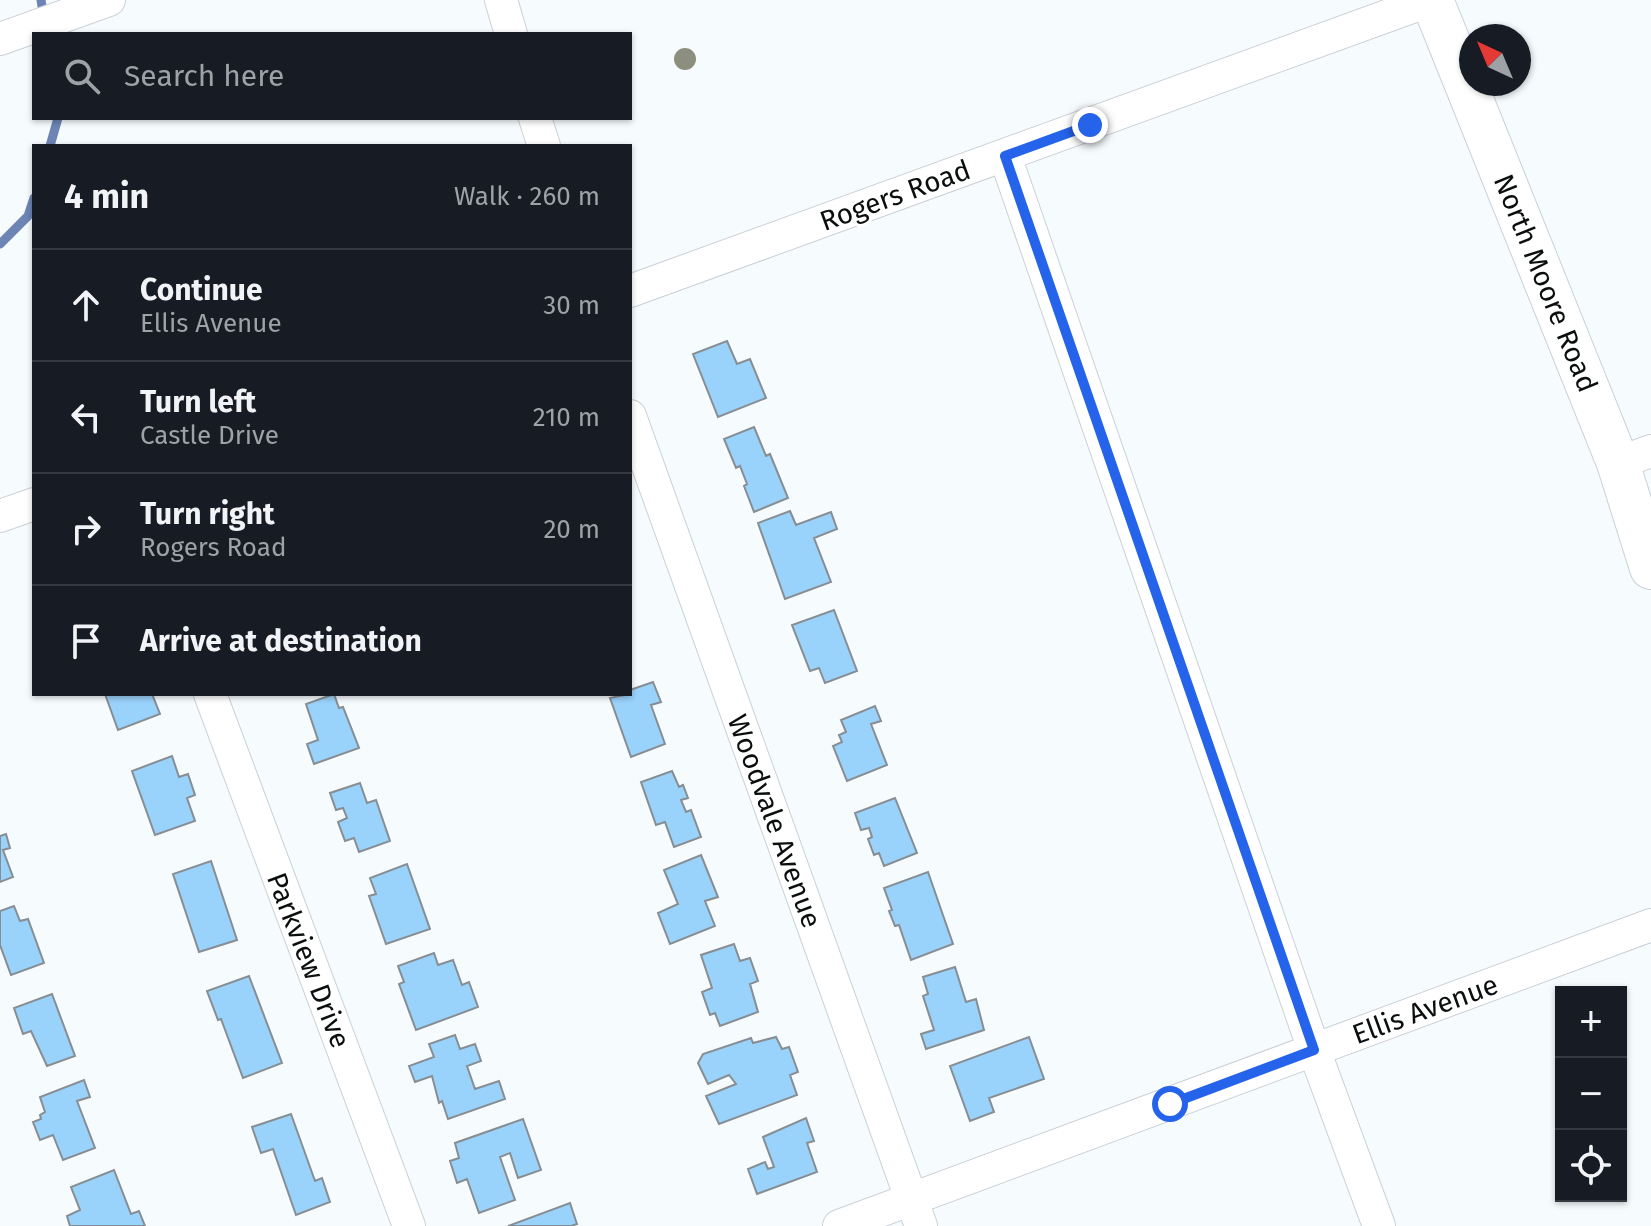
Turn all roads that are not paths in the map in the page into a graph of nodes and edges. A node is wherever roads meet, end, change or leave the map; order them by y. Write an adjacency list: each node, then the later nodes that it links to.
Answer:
1 (109, 0): 5 (street)
2 (501, 0): 4 (street)
3 (1432, 0): 8 (street, Rogers Road); 11 (main road, North Moore Road)
4 (510, 32)
5 (0, 39)
6 (536, 120): 7 (street)
7 (543, 144)
8 (1005, 156): 9 (street, Rogers Road); 17 (street)
9 (632, 290)
10 (632, 422): 18 (street, Woodvale Avenue)
11 (1635, 457): 14 (main road, North Moore Road)
12 (32, 505): 13 (street)
13 (0, 516)
14 (1651, 568)
15 (211, 696): 19 (street, Parkview Drive)
16 (1651, 925): 17 (street, Ellis Avenue)
17 (1314, 1050): 18 (street, Ellis Avenue); 21 (street)
18 (916, 1213): 20 (street, Ellis Avenue)
19 (409, 1226)
20 (839, 1226)
21 (1379, 1226)

